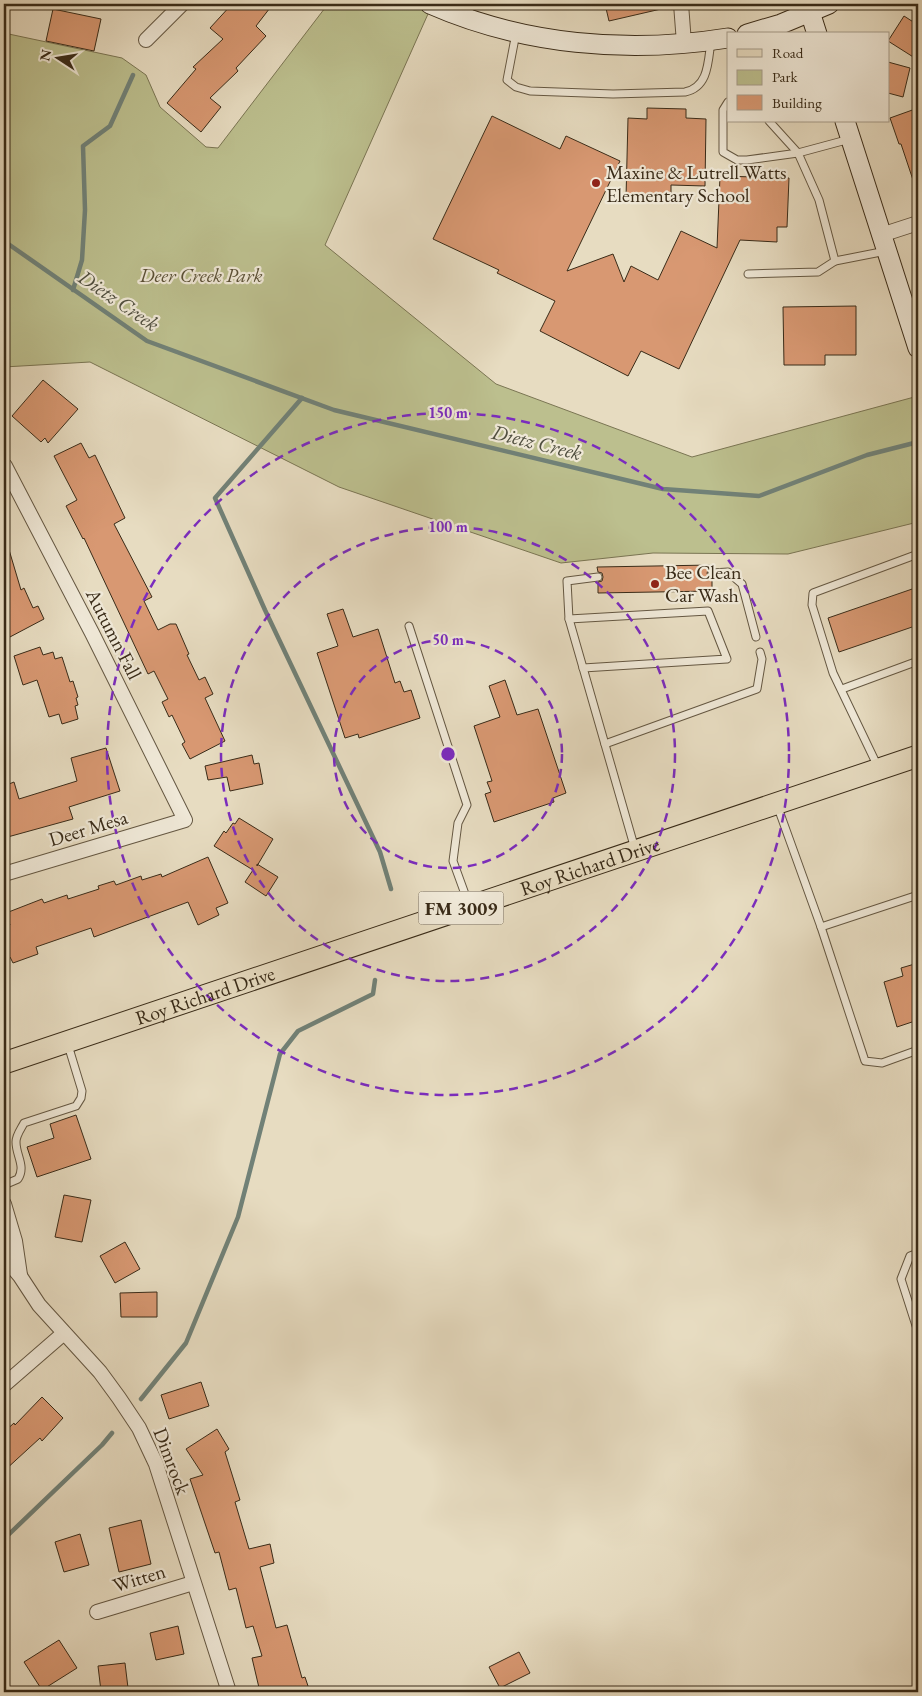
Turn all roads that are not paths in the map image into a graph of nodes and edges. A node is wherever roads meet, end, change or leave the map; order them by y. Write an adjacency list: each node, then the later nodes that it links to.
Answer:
1 (182, 4): 11 (street)
2 (430, 4): 5 (street)
3 (681, 4): 12 (street)
4 (829, 4): 6 (street)
5 (465, 10): 7 (street)
6 (810, 12): 8 (street); 9 (street)
7 (516, 32): 10 (lane); 12 (street)
8 (754, 32)
9 (816, 32)
10 (720, 39): 12 (street)
11 (146, 40)
12 (684, 43)
13 (727, 103): 16 (lane)
14 (770, 122): 16 (lane)
15 (848, 130): 16 (lane); 18 (street)
16 (798, 153): 19 (lane)
17 (918, 223): 18 (street)
18 (884, 243): 19 (lane); 21 (street)
19 (835, 261): 20 (lane)
20 (748, 274)
21 (918, 348)
22 (5, 466): 37 (street, Autumn Fall)
23 (918, 554): 32 (lane)
24 (712, 573): 28 (lane)
25 (598, 576): 26 (lane)
26 (569, 619): 31 (lane); 31 (lane)
27 (409, 626): 41 (lane)
28 (756, 637)
29 (760, 652): 33 (lane)
30 (918, 661): 32 (lane)
31 (583, 668): 33 (lane)
32 (842, 689): 35 (lane)
33 (605, 744): 38 (lane)
34 (918, 756): 35 (main road, Roy Richard Drive / FM 3009)
35 (879, 769): 36 (main road, Roy Richard Drive / FM 3009)
36 (776, 803): 38 (main road, Roy Richard Drive / FM 3009); 42 (lane)
37 (185, 820): 39 (street, Deer Mesa)
38 (636, 850): 41 (main road, Roy Richard Drive / FM 3009)
39 (4, 874)
40 (918, 895): 42 (lane)
41 (469, 905): 43 (main road, Roy Richard Drive / FM 3009)
42 (821, 927): 44 (lane)
43 (67, 1041): 45 (main road, Roy Richard Drive / FM 3009); 46 (lane)
44 (918, 1050)
45 (4, 1063)
46 (4, 1184)
47 (4, 1204): 50 (street, Dimrock)
48 (918, 1253): 51 (lane)
49 (4, 1257): 50 (street, Dimrock)
50 (20, 1276): 52 (street, Dimrock)
51 (918, 1332)
52 (64, 1333): 53 (street); 54 (street, Dimrock)
53 (4, 1385)
54 (194, 1583): 55 (street, Witten); 56 (street, Dimrock)
55 (97, 1612)
56 (229, 1692)

